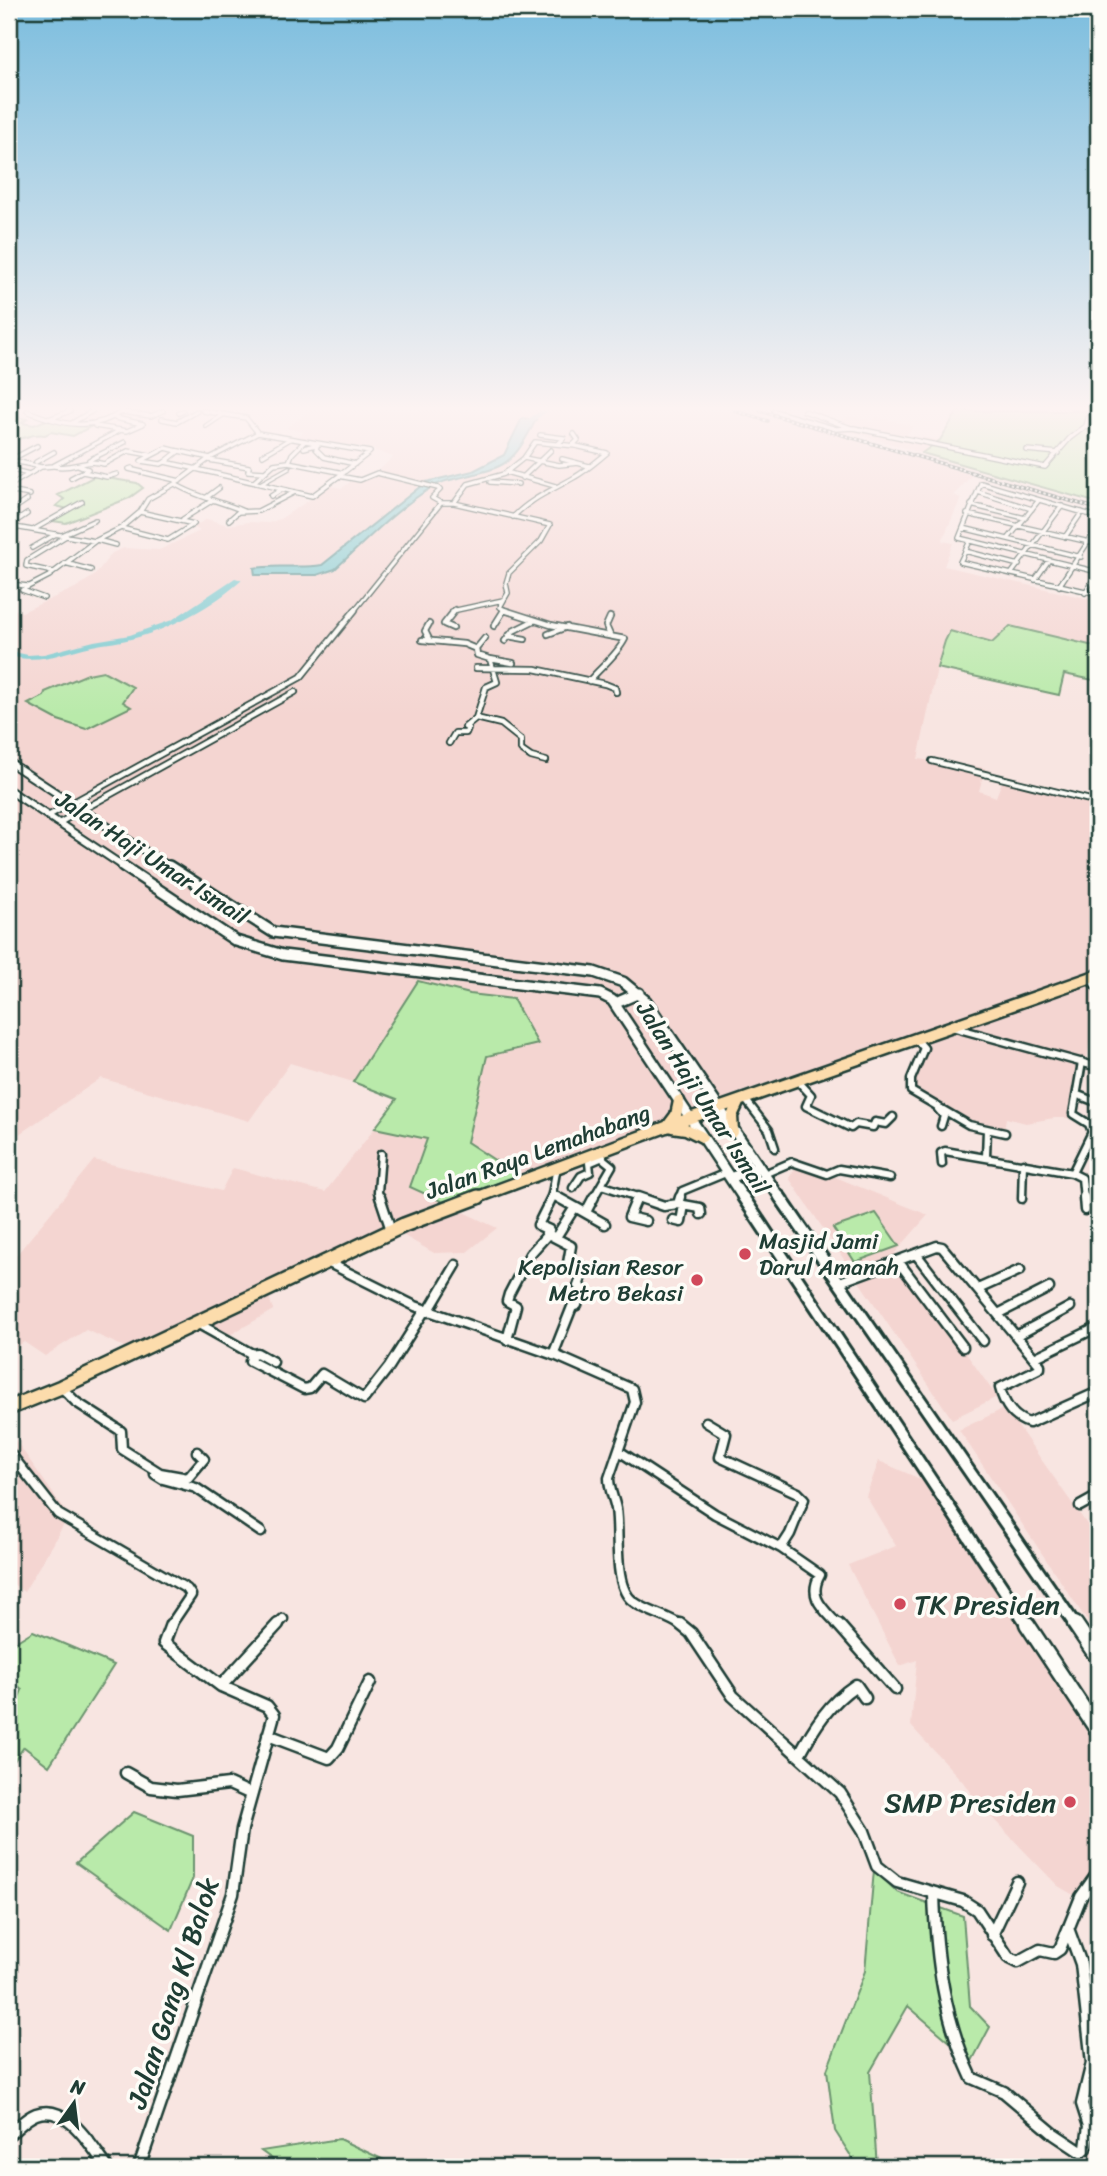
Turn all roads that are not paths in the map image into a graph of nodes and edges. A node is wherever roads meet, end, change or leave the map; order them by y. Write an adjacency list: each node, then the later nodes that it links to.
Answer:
1 (140, 512): 23 (street)
2 (1082, 512): 29 (street)
3 (16, 513): 25 (street)
4 (64, 513): 25 (street)
5 (142, 513): 23 (street)
6 (193, 513): 17 (street)
7 (239, 513): 19 (street)
8 (433, 513): 76 (street)
9 (494, 513): 15 (street)
10 (517, 513): 15 (street)
11 (1002, 513): 16 (street)
12 (1029, 513): 16 (street)
13 (1057, 513): 26 (street)
14 (967, 514): 20 (street); 24 (street)
15 (513, 517): 56 (street)
16 (1025, 518): 21 (street)
17 (183, 519)
18 (95, 520): 28 (street)
19 (229, 520)
20 (996, 520): 21 (street); 27 (street)
21 (1019, 526): 26 (street); 30 (street)
22 (1098, 527): 33 (street)
23 (121, 528): 31 (street)
24 (963, 528): 27 (street); 32 (street)
25 (33, 530): 28 (street)
26 (1042, 531): 29 (street); 36 (street)
27 (986, 534): 30 (street)
28 (61, 535): 31 (street); 37 (street); 46 (street)
29 (1065, 537): 33 (street)
30 (1008, 539): 36 (street)
31 (96, 540): 35 (street); 42 (street)
32 (970, 541): 38 (street); 39 (street)
33 (1088, 542): 34 (street); 40 (street)
34 (1098, 544)
35 (116, 545)
36 (1032, 545): 39 (street); 40 (street)
37 (33, 548)
38 (965, 551): 43 (street); 48 (street)
39 (1025, 555): 41 (street); 43 (street)
40 (1081, 557): 44 (street)
41 (1049, 560): 44 (street); 49 (street)
42 (65, 563): 45 (street); 46 (street)
43 (1019, 565): 48 (street)
44 (1074, 566): 47 (street); 52 (street)
45 (91, 570)
46 (53, 572): 51 (street)
47 (1098, 572): 53 (street)
48 (1011, 574): 49 (street)
49 (1035, 580): 52 (street)
50 (9, 584): 51 (street)
51 (28, 586): 55 (street)
52 (1059, 586): 53 (street)
53 (1085, 593): 54 (street)
54 (1098, 594)
55 (44, 598)
56 (503, 600): 57 (street); 63 (street)
57 (503, 610): 59 (street); 61 (street)
58 (610, 617): 65 (street)
59 (535, 620): 62 (street); 67 (street)
60 (429, 624): 69 (street)
61 (494, 626)
62 (567, 627): 64 (street); 65 (street)
63 (453, 628)
64 (548, 635)
65 (610, 635): 75 (street)
66 (485, 638): 70 (street)
67 (525, 639)
68 (422, 640): 69 (street)
69 (430, 641): 70 (street)
70 (476, 649): 71 (street)
71 (494, 660): 72 (street); 74 (street)
72 (513, 663)
73 (476, 668): 74 (street)
74 (495, 669): 75 (street); 78 (street)
75 (589, 681): 77 (street)
76 (285, 687): 85 (street); 86 (street)
77 (616, 692)
78 (476, 718): 79 (street); 80 (street)
79 (449, 743)
80 (546, 761)
81 (932, 761): 84 (street)
82 (9, 762): 85 (main road, Jalan Haji Umar Ismail)
83 (9, 790): 87 (main road, Jalan Haji Umar Ismail)
84 (1098, 802)
85 (72, 803): 86 (main road, Jalan Haji Umar Ismail); 87 (street)
86 (82, 810): 88 (street); 91 (main road, Jalan Haji Umar Ismail)
87 (48, 816): 88 (main road, Jalan Haji Umar Ismail)
88 (59, 823): 92 (main road, Jalan Haji Umar Ismail)
89 (1093, 977): 90 (street); 93 (main road, Jalan Raya Lemahabang)
90 (1098, 988)
91 (639, 993): 92 (main road); 103 (main road, Jalan Haji Umar Ismail)
92 (616, 1003): 101 (main road, Jalan Haji Umar Ismail)
93 (952, 1027): 94 (main road, Jalan Raya Lemahabang); 95 (street)
94 (917, 1040): 97 (main road, Jalan Raya Lemahabang); 98 (street)
95 (1082, 1062): 96 (street); 99 (street)
96 (1098, 1067)
97 (798, 1082): 100 (main road, Jalan Raya Lemahabang); 104 (street)
98 (913, 1092): 106 (street); 108 (street)
99 (1078, 1095): 102 (street); 112 (street)
100 (742, 1100): 103 (main road, Jalan Raya Lemahabang); 109 (main road); 113 (street)
101 (679, 1101): 105 (main road, Jalan Haji Umar Ismail); 107 (main road)
102 (1096, 1102)
103 (717, 1109): 105 (main road, Jalan Raya Lemahabang); 109 (main road, Jalan Haji Umar Ismail)
104 (893, 1117)
105 (690, 1118): 107 (main road, Jalan Raya Lemahabang); 111 (main road, Jalan Haji Umar Ismail)
106 (941, 1126)
107 (667, 1127): 111 (main road); 115 (main road, Jalan Raya Lemahabang)
108 (987, 1129): 110 (street); 116 (street)
109 (733, 1132): 120 (main road, Jalan Haji Umar Ismail)
110 (1005, 1133)
111 (702, 1137): 123 (main road, Jalan Haji Umar Ismail)
112 (1093, 1141): 121 (street)
113 (775, 1148)
114 (382, 1153): 138 (street)
115 (599, 1155): 119 (main road, Jalan Raya Lemahabang); 122 (street); 125 (street)
116 (986, 1157): 117 (street); 118 (street)
117 (1023, 1163): 121 (street); 129 (street)
118 (942, 1164)
119 (557, 1167): 127 (street); 138 (main road, Jalan Raya Lemahabang)
120 (761, 1170): 123 (main road); 124 (street); 146 (main road, Jalan Haji Umar Ismail)
121 (1073, 1173): 132 (street)
122 (585, 1174): 125 (street); 126 (street)
123 (728, 1176): 130 (street); 180 (main road, Jalan Haji Umar Ismail)
124 (890, 1178)
125 (602, 1183): 128 (street); 133 (street)
126 (573, 1188)
127 (553, 1195): 131 (street); 139 (street)
128 (636, 1198): 130 (street); 136 (street)
129 (1022, 1200)
130 (681, 1204): 134 (street); 135 (street)
131 (575, 1207): 133 (street); 140 (street)
132 (1085, 1210)
133 (586, 1212): 137 (street)
134 (701, 1214)
135 (673, 1220)
136 (646, 1221)
137 (605, 1224)
138 (391, 1230): 142 (main road, Jalan Raya Lemahabang)
139 (546, 1233): 140 (street); 155 (street)
140 (556, 1237): 159 (street)
141 (916, 1254): 143 (street); 148 (street); 156 (street)
142 (326, 1261): 150 (street); 152 (main road, Jalan Raya Lemahabang)
143 (898, 1261): 146 (street); 157 (street)
144 (456, 1265): 150 (street)
145 (1020, 1270): 148 (street)
146 (840, 1282): 175 (main road, Jalan Haji Umar Ismail)
147 (1049, 1288): 151 (street)
148 (978, 1289): 151 (street)
149 (1070, 1307): 154 (street)
150 (427, 1311): 155 (street); 158 (street)
151 (998, 1314): 154 (street)
152 (197, 1323): 158 (street); 162 (main road, Jalan Raya Lemahabang)
153 (1098, 1327): 160 (street)
154 (1016, 1336): 160 (street)
155 (507, 1340): 159 (street)
156 (983, 1341)
157 (963, 1347)
158 (252, 1354): 161 (street)
159 (553, 1355): 166 (street)
160 (1034, 1358): 163 (street)
161 (273, 1362)
162 (61, 1387): 164 (main road, Jalan Raya Lemahabang); 169 (street)
163 (1097, 1396)
164 (9, 1408)
165 (706, 1422): 173 (street)
166 (619, 1451): 173 (street); 182 (street)
167 (9, 1452): 177 (street, Jalan Gang Kl Balok)
168 (197, 1452): 169 (street)
169 (147, 1466): 172 (street)
170 (1098, 1496): 171 (street)
171 (1080, 1506)
172 (261, 1532)
173 (781, 1548): 178 (street)
174 (283, 1619): 177 (street)
175 (1098, 1658)
176 (370, 1682): 181 (street)
177 (221, 1686): 181 (street, Jalan Gang Kl Balok)
178 (895, 1689)
179 (865, 1698): 182 (street)
180 (1098, 1731)
181 (268, 1735): 184 (street, Jalan Gang Kl Balok)
182 (799, 1755): 187 (street)
183 (126, 1773): 184 (street)
184 (251, 1794): 192 (street, Jalan Gang Kl Balok)
185 (1098, 1873): 188 (street)
186 (1017, 1882): 189 (street)
187 (934, 1894): 188 (street); 189 (street)
188 (1069, 1931): 189 (street)
189 (992, 1935)
190 (9, 2134): 191 (street)
191 (107, 2167)
192 (139, 2167)

